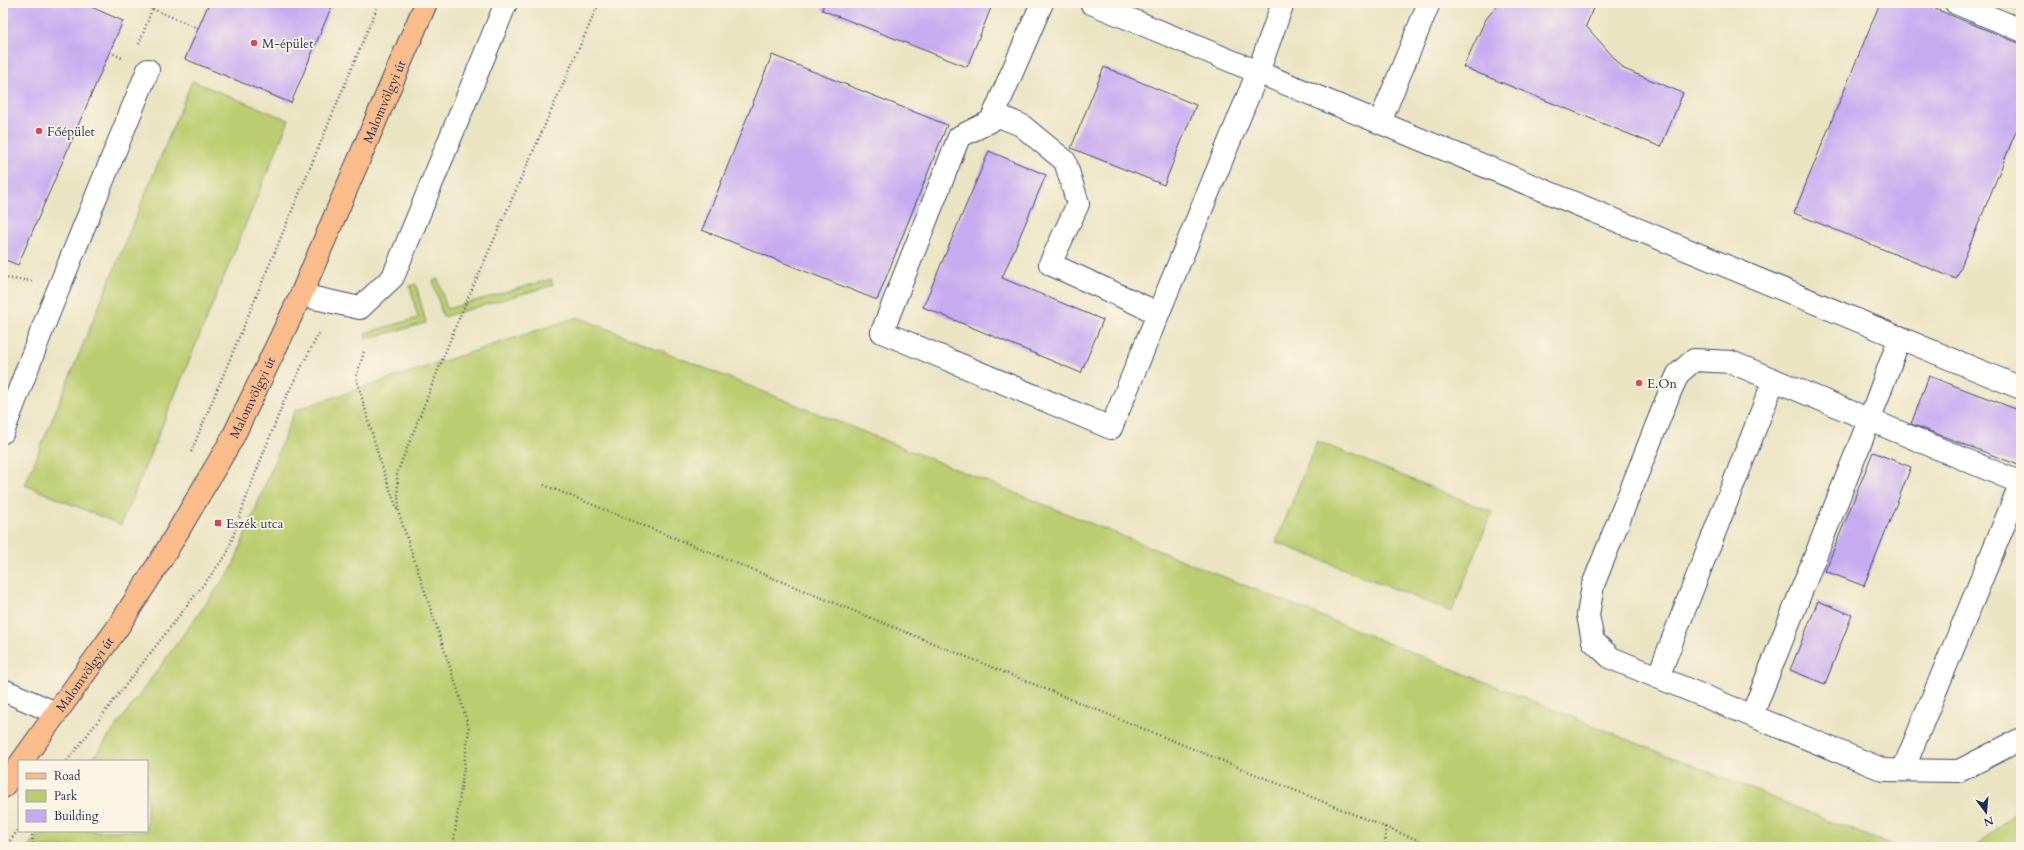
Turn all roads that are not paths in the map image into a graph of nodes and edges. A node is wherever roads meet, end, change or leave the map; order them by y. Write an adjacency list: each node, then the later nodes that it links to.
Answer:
1 (426, 3): 13 (main road, Malomvölgyi út)
2 (506, 3): 13 (lane)
3 (1042, 3): 11 (lane)
4 (1091, 3): 10 (lane)
5 (1283, 3): 10 (lane)
6 (1429, 3): 12 (lane)
7 (1956, 3): 8 (lane)
8 (2021, 30)
9 (148, 70): 19 (lane)
10 (1258, 72): 12 (lane); 14 (lane)
11 (994, 114): 14 (lane); 14 (lane)
12 (1380, 122): 15 (lane)
13 (302, 295): 23 (main road, Malomvölgyi út)
14 (1158, 312)
15 (1900, 337): 17 (lane); 18 (lane)
16 (1774, 380): 18 (lane); 21 (lane); 21 (lane)
17 (2021, 388)
18 (1869, 421): 20 (lane); 24 (lane)
19 (3, 432)
20 (2021, 483): 28 (lane)
21 (1658, 677): 24 (lane)
22 (3, 690): 23 (lane)
23 (56, 713): 26 (main road, Malomvölgyi út)
24 (1752, 715): 28 (lane)
25 (2021, 739): 28 (lane)
26 (23, 760)
27 (18, 766): 29 (main road)
28 (1903, 770)
29 (3, 787)

